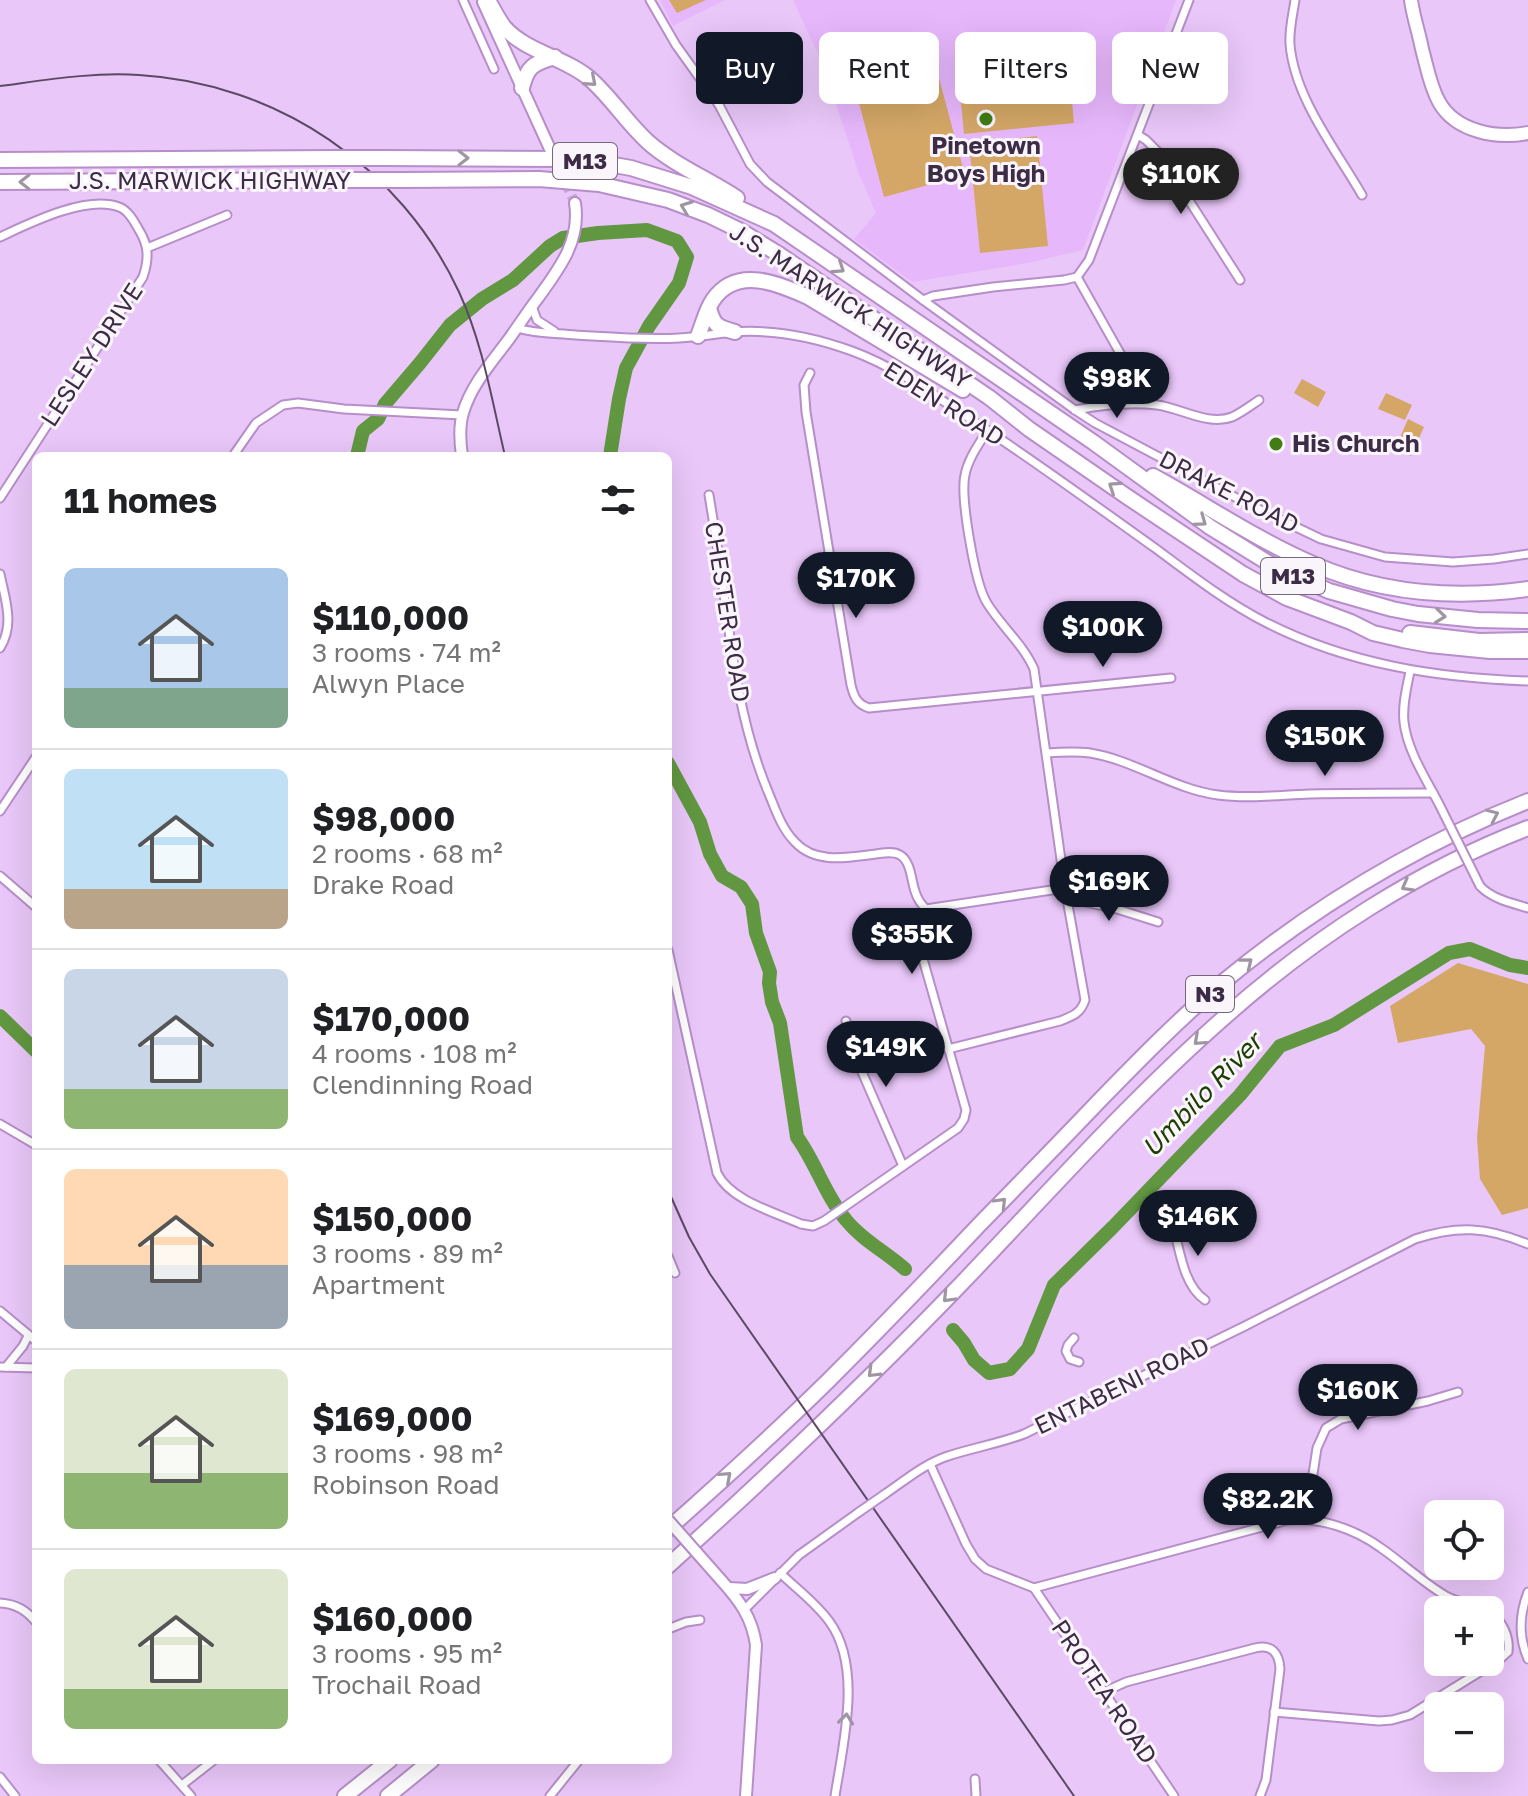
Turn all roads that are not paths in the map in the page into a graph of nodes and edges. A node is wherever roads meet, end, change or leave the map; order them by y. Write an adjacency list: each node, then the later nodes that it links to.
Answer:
1 (463, 0): 8 (street)
2 (485, 0): 7 (highway); 9 (main road)
3 (650, 0): 23 (street, DRAKE ROAD)
4 (1189, 0): 11 (street)
5 (1295, 0): 15 (street)
6 (1411, 0): 10 (main road)
7 (555, 57): 9 (highway); 18 (highway, one-way to 18)
8 (494, 69)
9 (522, 88): 12 (main road)
10 (1528, 133)
11 (1138, 135): 21 (street); 22 (street)
12 (550, 149)
13 (0, 160): 18 (highway, J.S. MARWICK HIGHWAY / M13, one-way to 18, bridge)
14 (0, 182): 35 (highway, J.S. MARWICK HIGHWAY / M13, one-way to 14, bridge)
15 (1362, 195)
16 (575, 203): 24 (main road)
17 (227, 215): 20 (street)
18 (774, 224): 37 (highway, J.S. MARWICK HIGHWAY / M13, one-way to 37)
19 (0, 237): 20 (street)
20 (147, 248): 41 (street, LESLEY DRIVE)
21 (1077, 277): 23 (street); 30 (street)
22 (1240, 280)
23 (923, 300): 33 (street, DRAKE ROAD)
24 (532, 306): 26 (main road); 28 (street)
25 (709, 308): 27 (highway); 29 (highway); 35 (highway)
26 (517, 328): 28 (street, EDEN ROAD); 34 (main road)
27 (735, 332): 29 (street, EDEN ROAD); 36 (street, EDEN ROAD)
28 (559, 334): 29 (street, EDEN ROAD)
29 (698, 336)
30 (1125, 362)
31 (810, 373): 53 (street)
32 (1259, 400): 33 (street)
33 (1075, 410): 42 (street, DRAKE ROAD)
34 (462, 415): 38 (street); 39 (main road)
35 (1029, 429): 46 (highway, J.S. MARWICK HIGHWAY / M13, one-way to 35)
36 (987, 431): 50 (street, EDEN ROAD); 53 (street)
37 (1093, 442): 44 (highway); 45 (highway, M13, one-way to 45)
38 (236, 452)
39 (462, 452)
40 (709, 495): 67 (street, CHESTER ROAD)
41 (0, 498)
42 (1528, 554)
43 (0, 574): 48 (street)
44 (1528, 589)
45 (1528, 621)
46 (1351, 622): 47 (highway, M13); 49 (highway)
47 (1528, 640)
48 (0, 648)
49 (1528, 651)
50 (1410, 671): 52 (street, EDEN ROAD); 57 (street)
51 (1171, 678): 53 (street)
52 (1528, 681)
53 (1038, 690): 54 (street)
54 (1047, 753): 57 (street); 63 (street)
55 (32, 763): 56 (street)
56 (13, 790): 58 (street); 60 (street)
57 (1433, 793): 66 (street, bridge)
58 (0, 794)
59 (1528, 801): 91 (highway, N3, one-way to 59)
60 (0, 811)
61 (1528, 828): 92 (highway, N3, one-way to 92)
62 (0, 876): 65 (street)
63 (1065, 888): 64 (street); 67 (street)
64 (1067, 898): 68 (street); 71 (street)
65 (32, 904)
66 (1528, 908)
67 (926, 909): 71 (street)
68 (1158, 922)
69 (672, 968): 74 (street)
70 (846, 1021): 74 (street)
71 (948, 1049): 74 (street)
72 (0, 1124): 73 (street)
73 (32, 1143)
74 (903, 1166)
75 (1174, 1229): 79 (street)
76 (1528, 1244): 88 (street, ENTABENI ROAD)
77 (672, 1266): 78 (street)
78 (675, 1273)
79 (1205, 1300)
80 (0, 1311): 81 (street)
81 (28, 1336): 82 (street); 85 (street)
82 (32, 1338)
83 (1074, 1338): 84 (street)
84 (1079, 1362)
85 (3, 1367): 86 (street)
86 (32, 1368)
87 (1458, 1392): 89 (street)
88 (930, 1464): 93 (street, ENTABENI ROAD, bridge); 95 (street)
89 (1306, 1519): 95 (street); 97 (street)
90 (672, 1524): 94 (main road, bridge)
91 (672, 1525)
92 (672, 1562)
93 (777, 1576): 94 (main road); 99 (street, ENTABENI ROAD); 123 (street, one-way to 93)
94 (725, 1584): 99 (main road)
95 (1034, 1588): 107 (street, PROTEA ROAD)
96 (1528, 1592): 105 (street)
97 (1446, 1596)
98 (0, 1603): 100 (street)
99 (745, 1609): 122 (main road)
100 (32, 1618)
101 (700, 1620): 102 (street)
102 (672, 1627)
103 (1504, 1631): 104 (street)
104 (1504, 1656)
105 (1528, 1659)
106 (1473, 1676): 108 (street)
107 (1104, 1692): 108 (street); 125 (street, PROTEA ROAD)
108 (1274, 1712): 126 (street)
109 (163, 1764): 116 (street)
110 (209, 1764): 116 (street)
111 (385, 1764): 119 (highway)
112 (427, 1764): 120 (highway)
113 (576, 1764): 121 (street)
114 (0, 1777): 117 (street)
115 (975, 1779): 124 (street)
116 (182, 1785): 118 (street)
117 (15, 1796)
118 (191, 1796)
119 (345, 1796)
120 (388, 1796)
121 (550, 1796)
122 (746, 1796)
123 (835, 1796)
124 (976, 1796)
125 (1174, 1796)
126 (1260, 1796)

